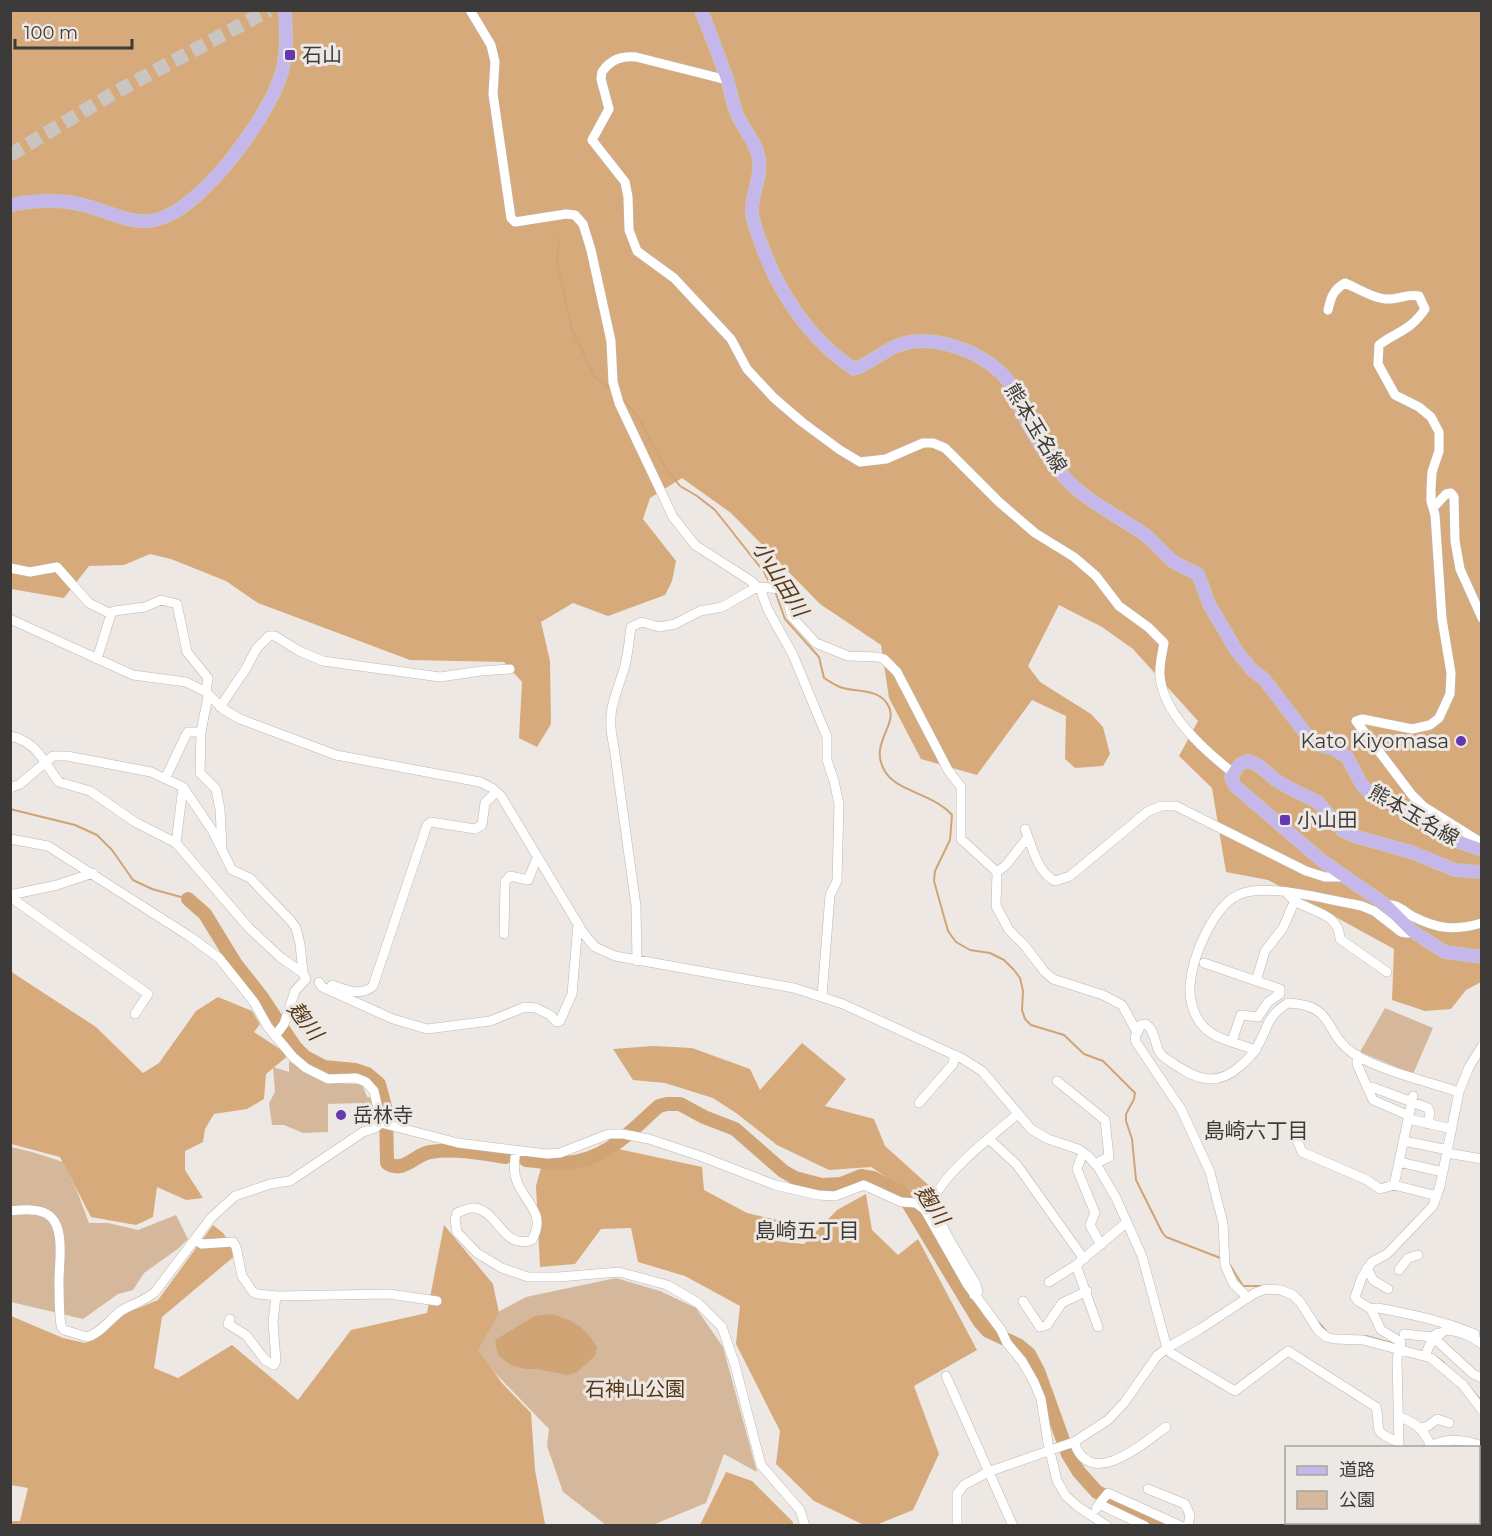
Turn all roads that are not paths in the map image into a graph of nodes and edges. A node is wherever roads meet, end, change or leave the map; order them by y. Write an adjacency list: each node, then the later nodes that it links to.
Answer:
1 (285, 10): 5 (main road)
2 (470, 10): 9 (street)
3 (701, 10): 4 (main road, 熊本玉名線)
4 (727, 80): 20 (street); 28 (main road, 熊本玉名線)
5 (10, 205)
6 (1328, 310): 7 (street)
7 (1433, 508): 11 (street); 27 (street)
8 (10, 568): 10 (street)
9 (761, 587): 31 (street); 44 (street); 50 (street)
10 (111, 614): 13 (street); 15 (street)
11 (1482, 618)
12 (10, 620): 13 (street)
13 (97, 659): 15 (street)
14 (510, 669): 16 (street)
15 (207, 694): 16 (street); 17 (street)
16 (220, 706): 24 (street)
17 (201, 732): 21 (street); 29 (street)
18 (10, 736): 19 (street)
19 (46, 761): 21 (street); 23 (street); 26 (street)
20 (1231, 777): 33 (main road, 熊本玉名線); 34 (main road)
21 (165, 778): 22 (street)
22 (183, 787): 26 (street); 29 (street)
23 (10, 788)
24 (496, 792): 30 (street); 49 (street)
25 (10, 839): 32 (street)
26 (176, 843): 47 (street)
27 (1482, 843)
28 (1482, 850)
29 (222, 852): 47 (street)
30 (537, 858): 40 (street); 42 (street)
31 (997, 872): 34 (street); 52 (street)
32 (93, 873): 36 (street); 53 (street)
33 (1482, 873)
34 (1345, 877): 38 (main road)
35 (1287, 893): 37 (street); 41 (street); 54 (street)
36 (10, 896): 51 (street)
37 (1294, 900): 46 (street); 48 (street)
38 (1386, 905): 39 (street); 41 (main road)
39 (1482, 923)
40 (578, 924): 44 (street); 49 (street)
41 (1412, 931): 43 (main road)
42 (504, 934)
43 (1482, 957)
44 (637, 961): 50 (street)
45 (1203, 963): 48 (street)
46 (1387, 972)
47 (304, 976): 49 (street); 53 (street)
48 (1256, 981): 54 (street)
49 (319, 982)
50 (822, 996): 57 (street)
51 (135, 1014)
52 (1137, 1032): 56 (street); 94 (street)
53 (277, 1035): 66 (street)
54 (1232, 1041): 56 (street)
55 (1482, 1046): 61 (street)
56 (1256, 1050): 58 (street)
57 (955, 1055): 63 (street); 64 (street)
58 (1357, 1055): 60 (street); 61 (street)
59 (1057, 1081): 77 (street)
60 (1367, 1087): 62 (street); 65 (street)
61 (1459, 1092): 68 (street)
62 (1413, 1099): 65 (street); 67 (street)
63 (919, 1103)
64 (1018, 1114): 69 (street); 74 (street)
65 (1409, 1118): 67 (street); 71 (street)
66 (385, 1123): 72 (street); 83 (street)
67 (1428, 1124): 68 (street)
68 (1452, 1129): 73 (street)
69 (989, 1139): 86 (street); 92 (street)
70 (1297, 1140): 79 (street)
71 (1404, 1141): 73 (street); 76 (street)
72 (516, 1151): 92 (street); 123 (street)
73 (1447, 1151): 75 (street); 78 (street)
74 (1083, 1152): 77 (street); 84 (street)
75 (1482, 1159)
76 (1399, 1162): 78 (street); 79 (street)
77 (1095, 1164): 82 (street)
78 (1443, 1172): 80 (street)
79 (1394, 1185): 80 (street)
80 (1437, 1196): 87 (street)
81 (10, 1211): 83 (street)
82 (1127, 1222): 84 (street); 105 (street)
83 (195, 1240): 93 (street)
84 (1101, 1245): 86 (street)
85 (1418, 1255): 88 (street)
86 (1080, 1262): 89 (street); 91 (street)
87 (1367, 1268): 90 (street); 97 (street)
88 (1399, 1270)
89 (1049, 1282)
90 (1388, 1289)
91 (1087, 1291): 95 (street); 99 (street)
92 (974, 1295): 118 (street)
93 (276, 1296): 96 (street); 98 (street)
94 (1248, 1298): 103 (street); 105 (street)
95 (1023, 1300)
96 (437, 1301)
97 (1371, 1309): 101 (street); 103 (street)
98 (230, 1319)
99 (1098, 1327)
100 (1443, 1332): 102 (street); 103 (street); 104 (street)
101 (1475, 1334)
102 (1435, 1340): 106 (street); 108 (street)
103 (1400, 1344): 106 (street); 110 (street)
104 (1482, 1344)
105 (1167, 1348): 114 (street); 115 (street)
106 (1426, 1353): 109 (street)
107 (946, 1376): 119 (street)
108 (1482, 1378)
109 (1482, 1410)
110 (1398, 1416): 113 (street); 115 (street)
111 (1449, 1423): 113 (street)
112 (1166, 1427): 114 (street)
113 (1421, 1428): 117 (street)
114 (1072, 1443): 118 (street)
115 (1399, 1445)
116 (1475, 1445): 117 (street)
117 (1429, 1446)
118 (1056, 1449): 119 (street); 122 (street)
119 (988, 1472): 124 (street); 125 (street)
120 (1148, 1489): 129 (street)
121 (1102, 1500): 122 (street); 127 (street); 128 (street)
122 (1093, 1517): 126 (street)
123 (806, 1526)
124 (957, 1526)
125 (1013, 1526)
126 (1107, 1526)
127 (1145, 1526)
128 (1180, 1526)
129 (1188, 1526)

